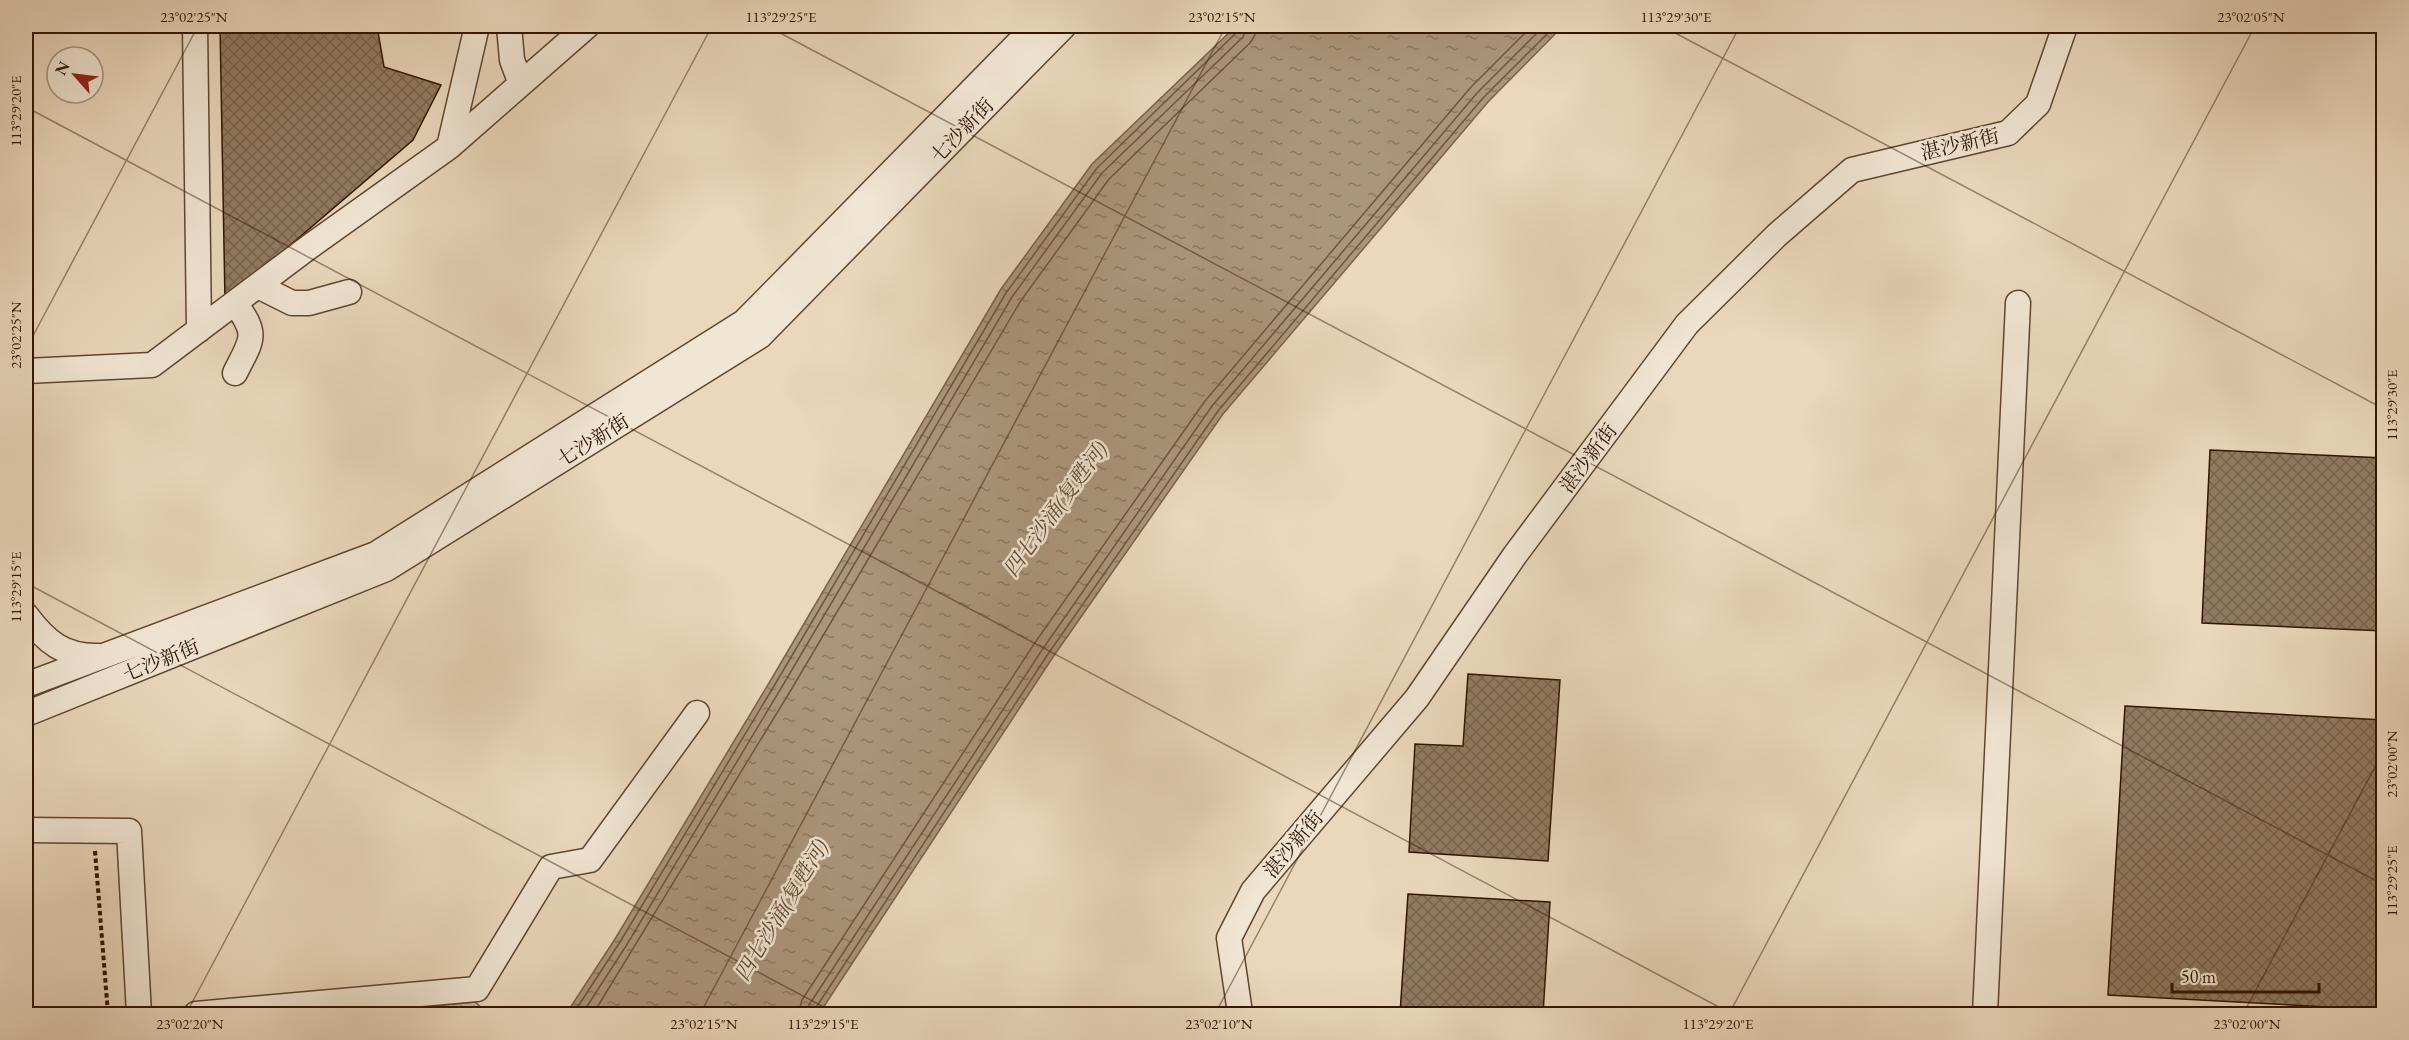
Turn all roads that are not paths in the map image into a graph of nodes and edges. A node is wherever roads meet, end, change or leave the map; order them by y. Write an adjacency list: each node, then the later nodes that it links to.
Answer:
1 (195, 26): 14 (street)
2 (477, 26): 9 (street)
3 (509, 26): 8 (street)
4 (587, 26): 8 (street)
5 (1035, 26): 18 (street, 七沙新街)
6 (1064, 26): 21 (street, 七沙新街)
7 (2066, 26): 25 (street, 湛沙新街)
8 (521, 84): 9 (street)
9 (450, 147): 10 (street)
10 (258, 286): 11 (street); 12 (street)
11 (349, 292)
12 (235, 303): 14 (street); 16 (street)
13 (2018, 303): 26 (street)
14 (199, 330): 15 (street)
15 (26, 371)
16 (235, 373)
17 (26, 615): 18 (street)
18 (105, 655): 19 (street, 七沙新街)
19 (26, 685)
20 (697, 713): 24 (street)
21 (26, 714)
22 (26, 831): 23 (street)
23 (139, 1014)
24 (196, 1014)
25 (1238, 1014)
26 (1985, 1014)

